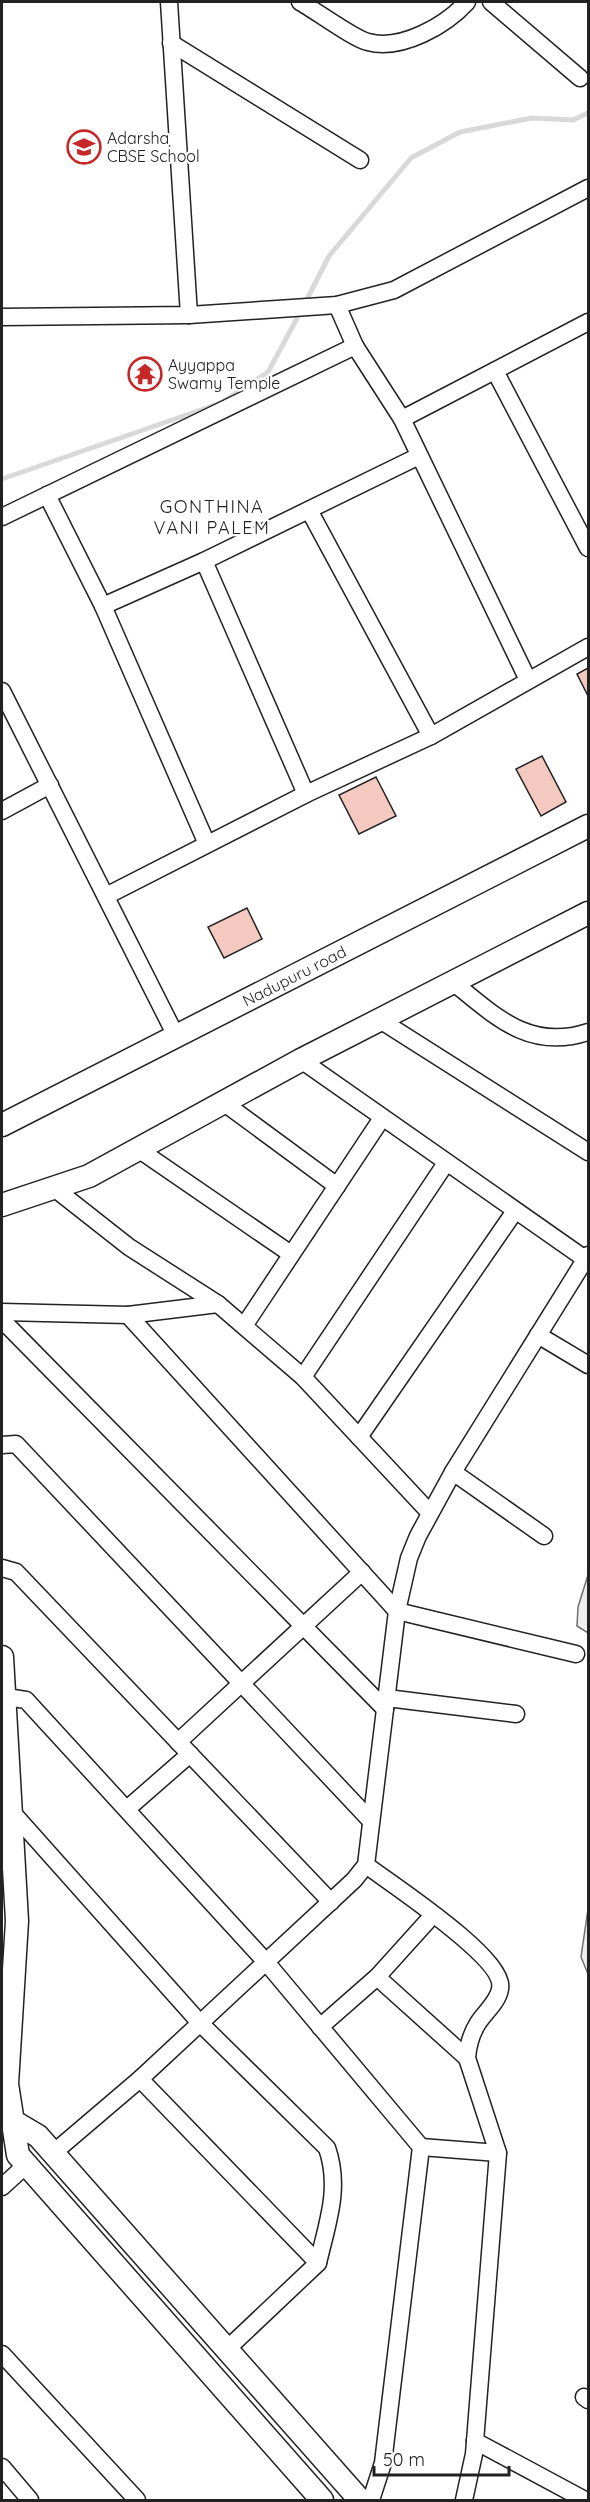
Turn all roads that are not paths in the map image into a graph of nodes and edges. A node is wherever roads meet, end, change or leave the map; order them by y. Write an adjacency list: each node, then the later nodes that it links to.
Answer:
1 (169, 2): 5 (street)
2 (300, 2): 3 (street)
3 (467, 2)
4 (491, 2): 6 (street)
5 (171, 43): 7 (street); 10 (street)
6 (580, 78)
7 (360, 160)
8 (588, 188): 9 (street)
9 (337, 305): 10 (street); 13 (street)
10 (189, 315): 11 (street)
11 (2, 317)
12 (588, 322): 14 (street)
13 (355, 346): 15 (street); 17 (street)
14 (495, 371): 15 (street); 20 (street)
15 (402, 419): 16 (street)
16 (419, 456): 18 (street); 24 (street)
17 (47, 495): 19 (street); 22 (street)
18 (309, 510): 21 (street); 26 (street)
19 (2, 518)
20 (588, 548)
21 (204, 561): 22 (street); 28 (street)
22 (103, 606): 31 (street)
23 (588, 647): 24 (street)
24 (528, 680): 26 (street)
25 (2, 691): 27 (street)
26 (430, 736): 28 (street)
27 (50, 785): 29 (street); 32 (street)
28 (306, 794): 31 (street)
29 (2, 811)
30 (588, 826): 37 (street, Nadupuru road)
31 (207, 844): 32 (street)
32 (106, 897): 37 (street)
33 (588, 913): 34 (street)
34 (454, 983): 35 (street); 36 (street)
35 (380, 1020): 38 (street); 43 (street)
36 (588, 1033)
37 (176, 1036): 41 (street, Nadupuru road)
38 (301, 1060): 39 (street); 40 (street)
39 (223, 1102): 42 (street); 45 (street)
40 (382, 1118): 44 (street); 45 (street)
41 (2, 1125)
42 (138, 1149): 46 (street); 49 (street)
43 (588, 1152)
44 (446, 1163): 48 (street); 58 (street)
45 (336, 1186): 49 (street)
46 (54, 1188): 47 (street); 51 (street)
47 (2, 1205)
48 (515, 1211): 50 (street); 59 (street)
49 (291, 1254): 55 (street)
50 (587, 1259): 56 (street)
51 (218, 1305): 53 (street); 55 (street)
52 (2, 1312): 53 (street)
53 (128, 1315): 65 (street)
54 (2, 1320): 67 (street)
55 (244, 1326): 58 (street)
56 (538, 1335): 57 (street); 61 (street)
57 (588, 1365)
58 (303, 1377): 59 (street)
59 (359, 1437): 62 (street)
60 (2, 1445): 70 (street)
61 (453, 1472): 62 (street); 63 (street)
62 (430, 1513): 66 (street)
63 (544, 1536)
64 (2, 1568): 74 (street)
65 (362, 1572): 66 (street); 67 (street)
66 (397, 1611): 68 (street); 72 (street)
67 (303, 1625): 70 (street); 72 (street)
68 (576, 1654)
69 (2, 1662): 71 (street)
70 (241, 1683): 74 (street); 77 (street)
71 (6, 1697): 75 (street); 76 (street)
72 (386, 1703): 73 (street); 77 (street)
73 (516, 1714)
74 (184, 1748): 75 (street); 79 (street)
75 (127, 1809): 81 (street)
76 (12, 1812): 83 (street); 84 (street)
77 (371, 1821): 78 (street)
78 (366, 1865): 79 (street); 80 (street)
79 (331, 1902): 81 (street)
80 (434, 1915): 82 (street); 86 (street)
81 (266, 1962): 84 (street); 85 (street)
82 (377, 1977): 85 (street); 86 (street)
83 (8, 1980): 88 (street)
84 (200, 2023): 87 (street); 94 (street)
85 (320, 2027): 89 (street)
86 (467, 2058): 90 (street)
87 (140, 2079): 91 (street); 94 (street)
88 (11, 2120): 91 (street); 92 (street)
89 (421, 2147): 90 (street); 103 (street)
90 (498, 2153): 97 (street)
91 (52, 2154): 95 (street)
92 (26, 2165): 93 (street); 101 (street)
93 (2, 2187)
94 (318, 2264): 95 (street)
95 (225, 2350): 102 (street)
96 (2, 2354): 100 (street)
97 (475, 2441): 104 (street); 105 (street)
98 (2, 2467): 99 (street)
99 (30, 2500)
100 (138, 2500)
101 (322, 2500)
102 (360, 2500)
103 (371, 2500)
104 (464, 2500)
105 (585, 2500)

